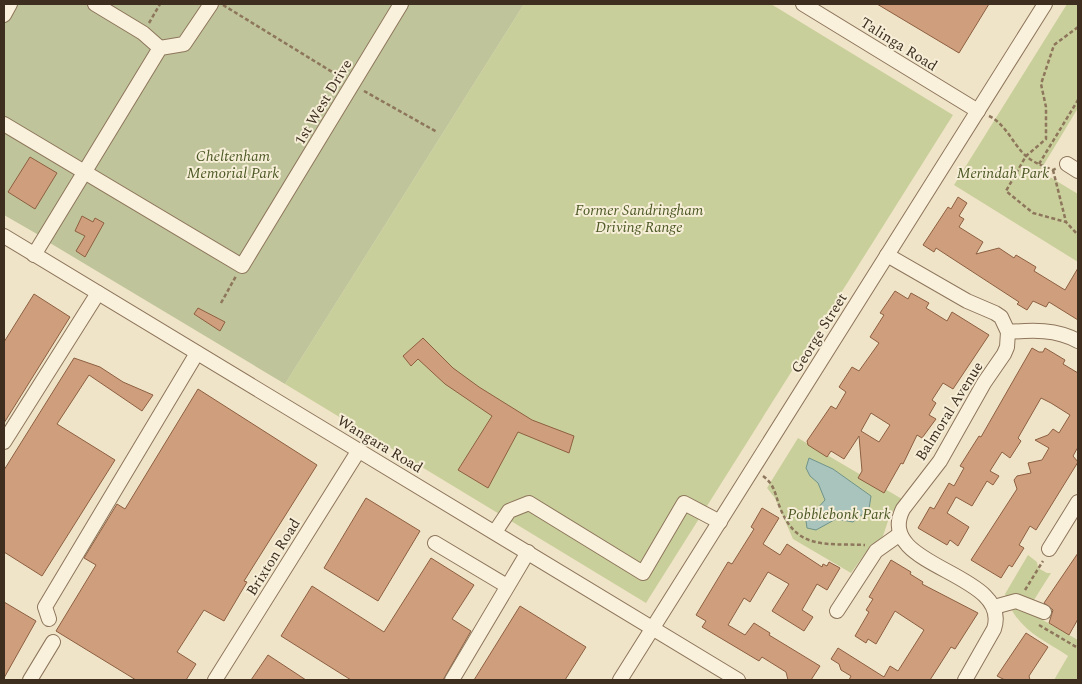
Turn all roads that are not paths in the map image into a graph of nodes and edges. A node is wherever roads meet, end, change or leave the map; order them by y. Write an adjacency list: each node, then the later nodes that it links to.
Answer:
1 (10, 4): 7 (street)
2 (94, 4): 8 (street)
3 (211, 4): 8 (street)
4 (401, 4): 11 (street, 1st West Drive)
5 (803, 4): 9 (street, Talinga Road)
6 (1045, 4): 9 (street, George Street)
7 (4, 15)
8 (160, 48): 11 (street)
9 (978, 111): 14 (street, George Street)
10 (4, 124): 11 (street)
11 (85, 173): 13 (street)
12 (4, 236): 13 (street, Wangara Road)
13 (34, 255): 15 (street, Wangara Road)
14 (887, 255): 16 (street); 22 (street, George Street)
15 (98, 293): 18 (street, Wangara Road); 19 (street)
16 (1008, 332): 17 (street); 24 (street, Balmoral Avenue)
17 (1078, 341)
18 (197, 353): 20 (street, Wangara Road); 32 (street)
19 (4, 442)
20 (359, 450): 23 (street, Wangara Road); 36 (street, Brixton Road)
21 (1078, 502): 26 (street)
22 (720, 522): 23 (street); 33 (street, George Street)
23 (495, 532): 27 (street, Wangara Road)
24 (900, 534): 29 (street); 30 (street)
25 (435, 542): 28 (street)
26 (1049, 549)
27 (528, 552): 28 (street); 33 (street, Wangara Road)
28 (507, 586): 37 (street)
29 (994, 607): 31 (street); 40 (street)
30 (837, 611)
31 (1044, 612)
32 (49, 619)
33 (653, 627): 38 (street, George Street); 39 (street, Wangara Road)
34 (53, 642): 35 (street)
35 (30, 680)
36 (215, 680)
37 (452, 680)
38 (620, 680)
39 (738, 680)
40 (965, 680)

